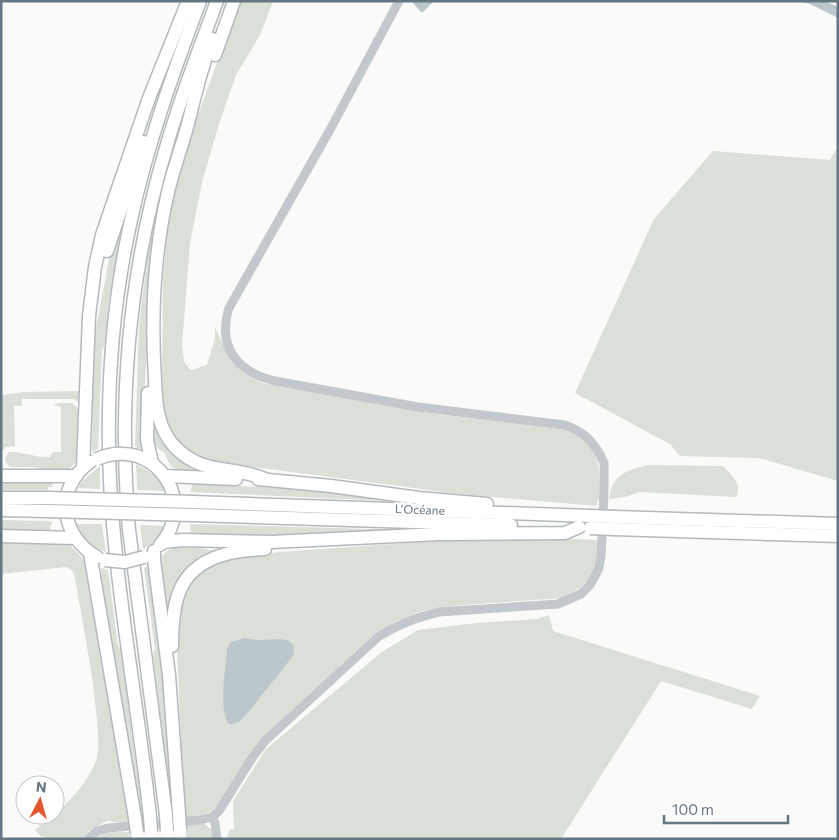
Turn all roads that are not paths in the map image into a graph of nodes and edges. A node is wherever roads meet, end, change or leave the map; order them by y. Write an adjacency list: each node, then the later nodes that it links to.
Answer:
1 (188, 1): 9 (highway)
2 (200, 1): 7 (highway)
3 (217, 1): 31 (highway, bridge)
4 (224, 1): 8 (highway)
5 (234, 1): 8 (highway)
6 (399, 1): 30 (street)
7 (160, 113): 9 (highway); 32 (highway, bridge)
8 (190, 115): 10 (highway)
9 (89, 339): 12 (highway)
10 (152, 359): 11 (highway); 15 (highway)
11 (152, 463): 12 (highway, bridge); 14 (highway)
12 (80, 472): 13 (highway); 25 (highway)
13 (1, 476)
14 (165, 476): 15 (highway); 27 (highway)
15 (265, 479): 19 (highway)
16 (1, 498): 17 (highway, L’Océane, bridge)
17 (193, 508): 18 (highway, L’Océane, bridge); 19 (highway, L’Océane); 21 (highway, L’Océane)
18 (1, 510)
19 (553, 514): 21 (highway, L’Océane)
20 (614, 523): 21 (highway, L’Océane, bridge); 22 (highway, L’Océane); 24 (highway, L’Océane)
21 (586, 524): 26 (highway)
22 (838, 524)
23 (1, 536): 25 (highway)
24 (838, 536)
25 (76, 538): 28 (highway)
26 (306, 541): 27 (highway); 29 (highway)
27 (154, 550): 28 (highway, bridge); 29 (highway)
28 (90, 553): 33 (highway, bridge)
29 (169, 675): 31 (highway, bridge)
30 (212, 818): 34 (street); 35 (street)
31 (174, 834)
32 (151, 835)
33 (138, 836)
34 (88, 839)
35 (217, 839)

